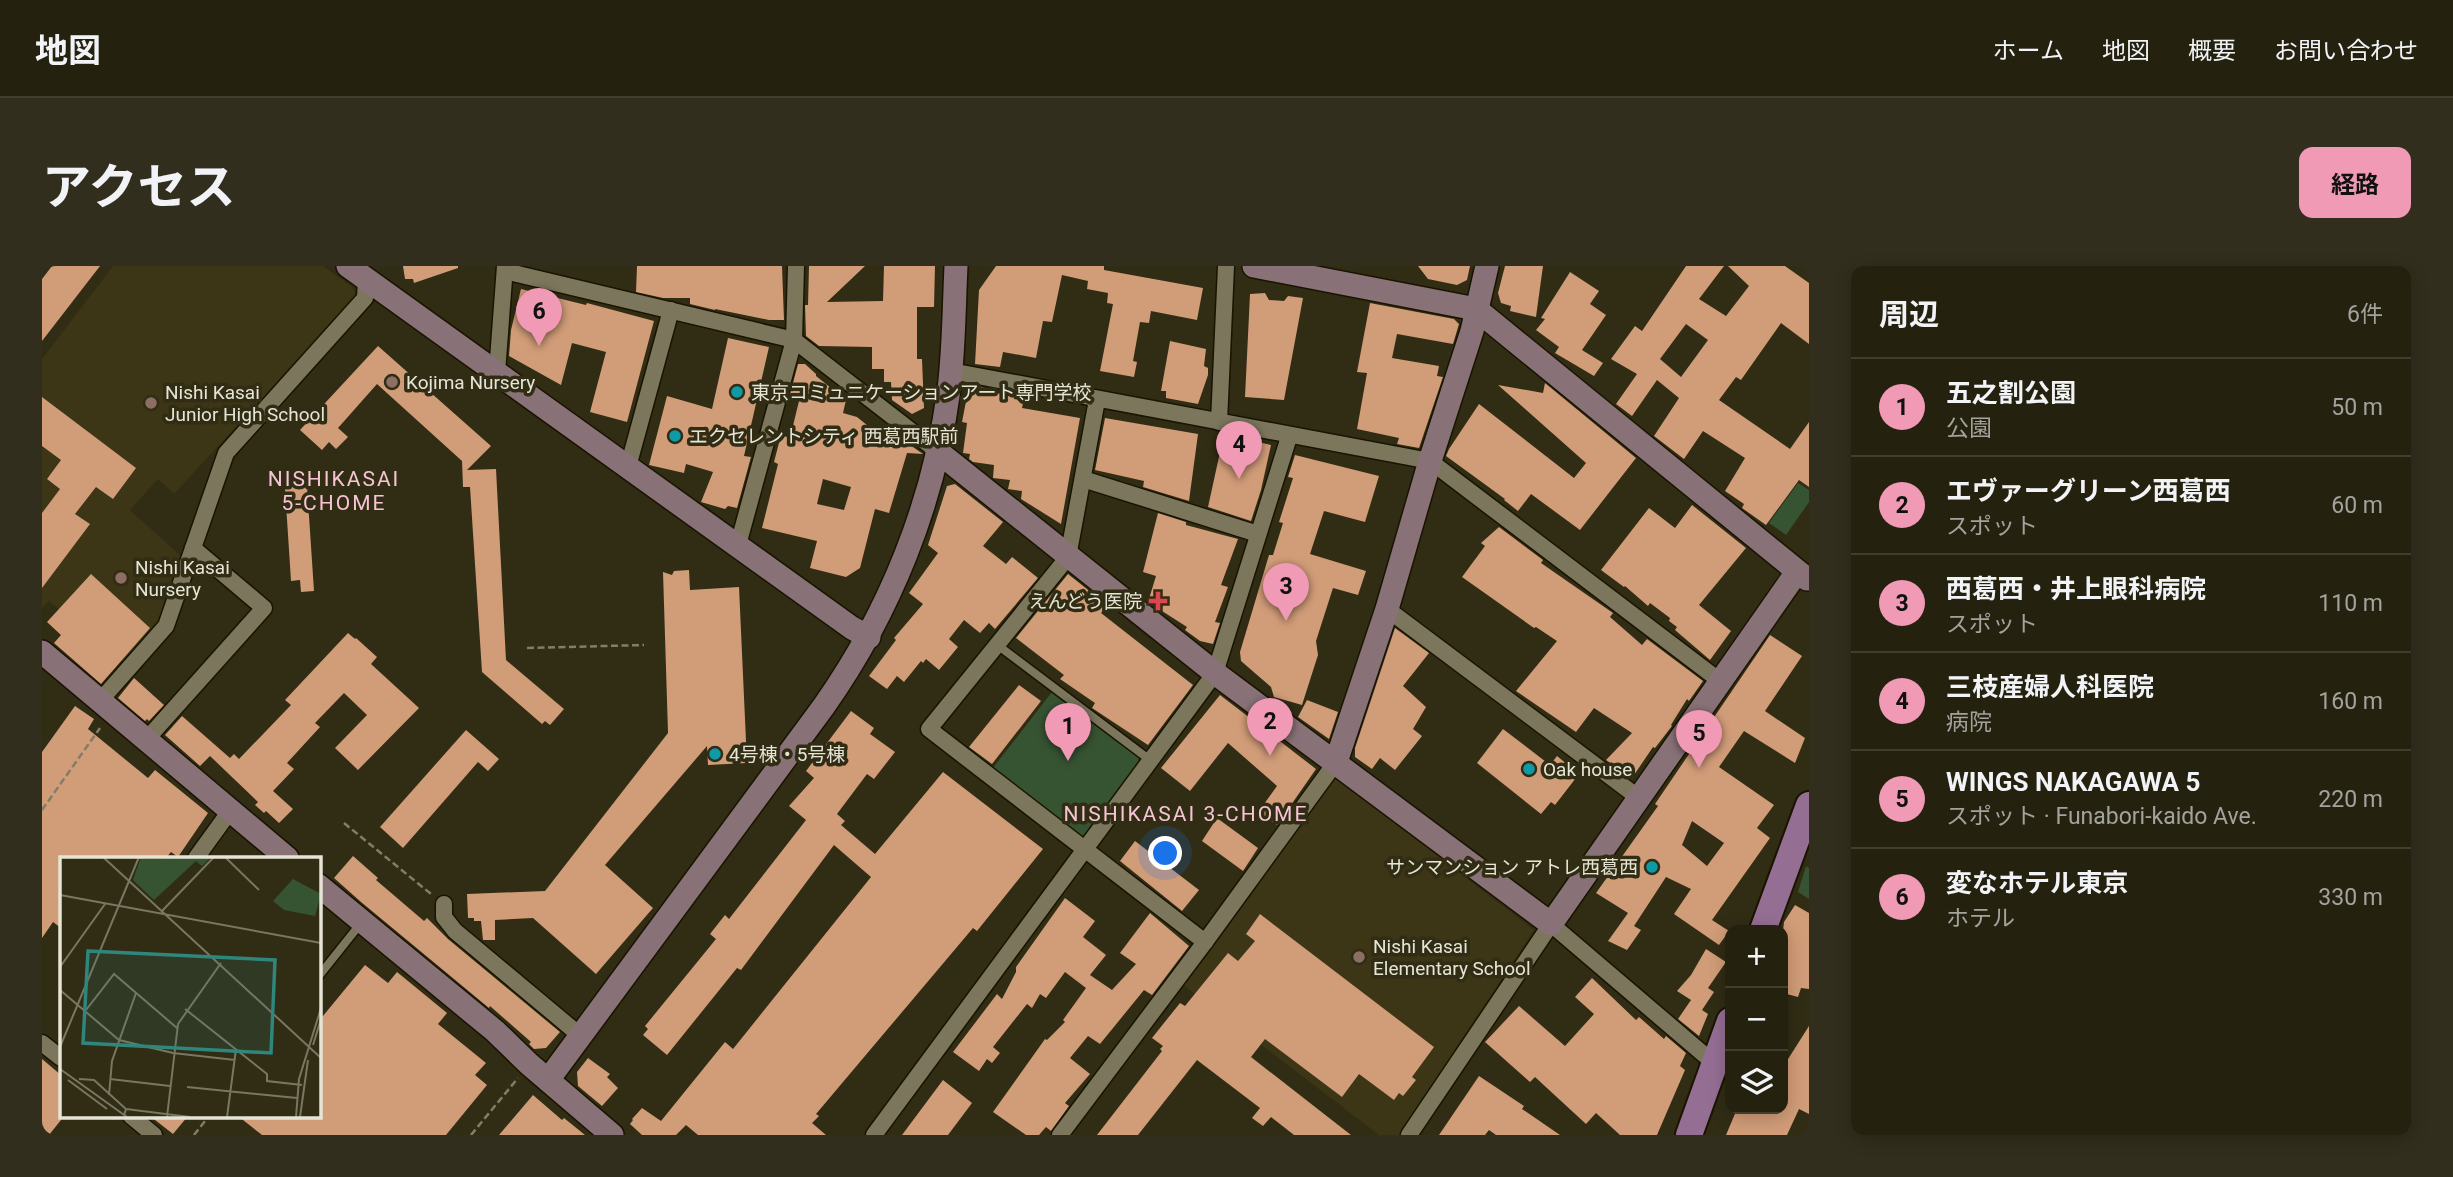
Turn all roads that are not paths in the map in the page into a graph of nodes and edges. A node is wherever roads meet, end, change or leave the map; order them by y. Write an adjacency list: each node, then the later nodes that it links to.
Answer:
1 (796, 266): 10 (street)
2 (956, 266): 11 (street)
3 (1226, 266): 14 (street)
4 (1254, 266): 8 (street)
5 (1487, 266): 8 (street)
6 (505, 268): 9 (street); 12 (street)
7 (360, 270): 12 (street); 22 (street)
8 (1476, 309): 17 (street); 24 (street)
9 (671, 310): 10 (street); 18 (street)
10 (794, 340): 16 (street); 21 (street)
11 (951, 371): 13 (street); 16 (street)
12 (497, 373): 18 (street)
13 (1097, 400): 14 (street); 19 (street)
14 (1219, 422): 15 (street)
15 (1289, 437): 17 (street); 20 (street)
16 (937, 451): 23 (street); 26 (street)
17 (1430, 461): 25 (street); 30 (street)
18 (628, 467): 21 (street)
19 (1083, 480): 20 (street); 23 (street)
20 (1258, 534): 29 (street)
21 (738, 545): 26 (street)
22 (193, 548): 31 (street); 32 (street)
23 (1068, 556): 27 (street); 29 (street)
24 (1803, 576): 30 (street)
25 (1387, 608): 34 (street); 35 (street)
26 (869, 636): 49 (street)
27 (996, 644): 33 (lane); 38 (street)
28 (42, 652): 31 (street)
29 (1215, 673): 33 (street); 34 (street)
30 (1720, 681): 35 (street)
31 (103, 711): 32 (street)
32 (146, 740): 37 (street)
33 (1150, 760): 38 (street)
34 (1336, 762): 44 (street); 46 (street)
35 (1639, 798): 44 (street)
36 (1809, 805): 45 (main road)
37 (230, 811): 39 (street); 40 (street)
38 (1084, 849): 46 (street); 57 (street)
39 (197, 857)
40 (285, 857)
41 (320, 887): 43 (street)
42 (444, 904): 49 (street)
43 (362, 921): 47 (lane); 53 (street)
44 (1551, 925): 52 (street); 59 (street)
45 (1765, 925)
46 (1205, 942): 58 (street)
47 (320, 974)
48 (1725, 1035): 52 (main road)
49 (582, 1037): 53 (street)
50 (42, 1043): 51 (street)
51 (60, 1055)
52 (1715, 1064): 60 (main road)
53 (548, 1080): 56 (street)
54 (133, 1118): 55 (street)
55 (154, 1135)
56 (612, 1135)
57 (874, 1135)
58 (1060, 1135)
59 (1409, 1135)
60 (1689, 1135)

